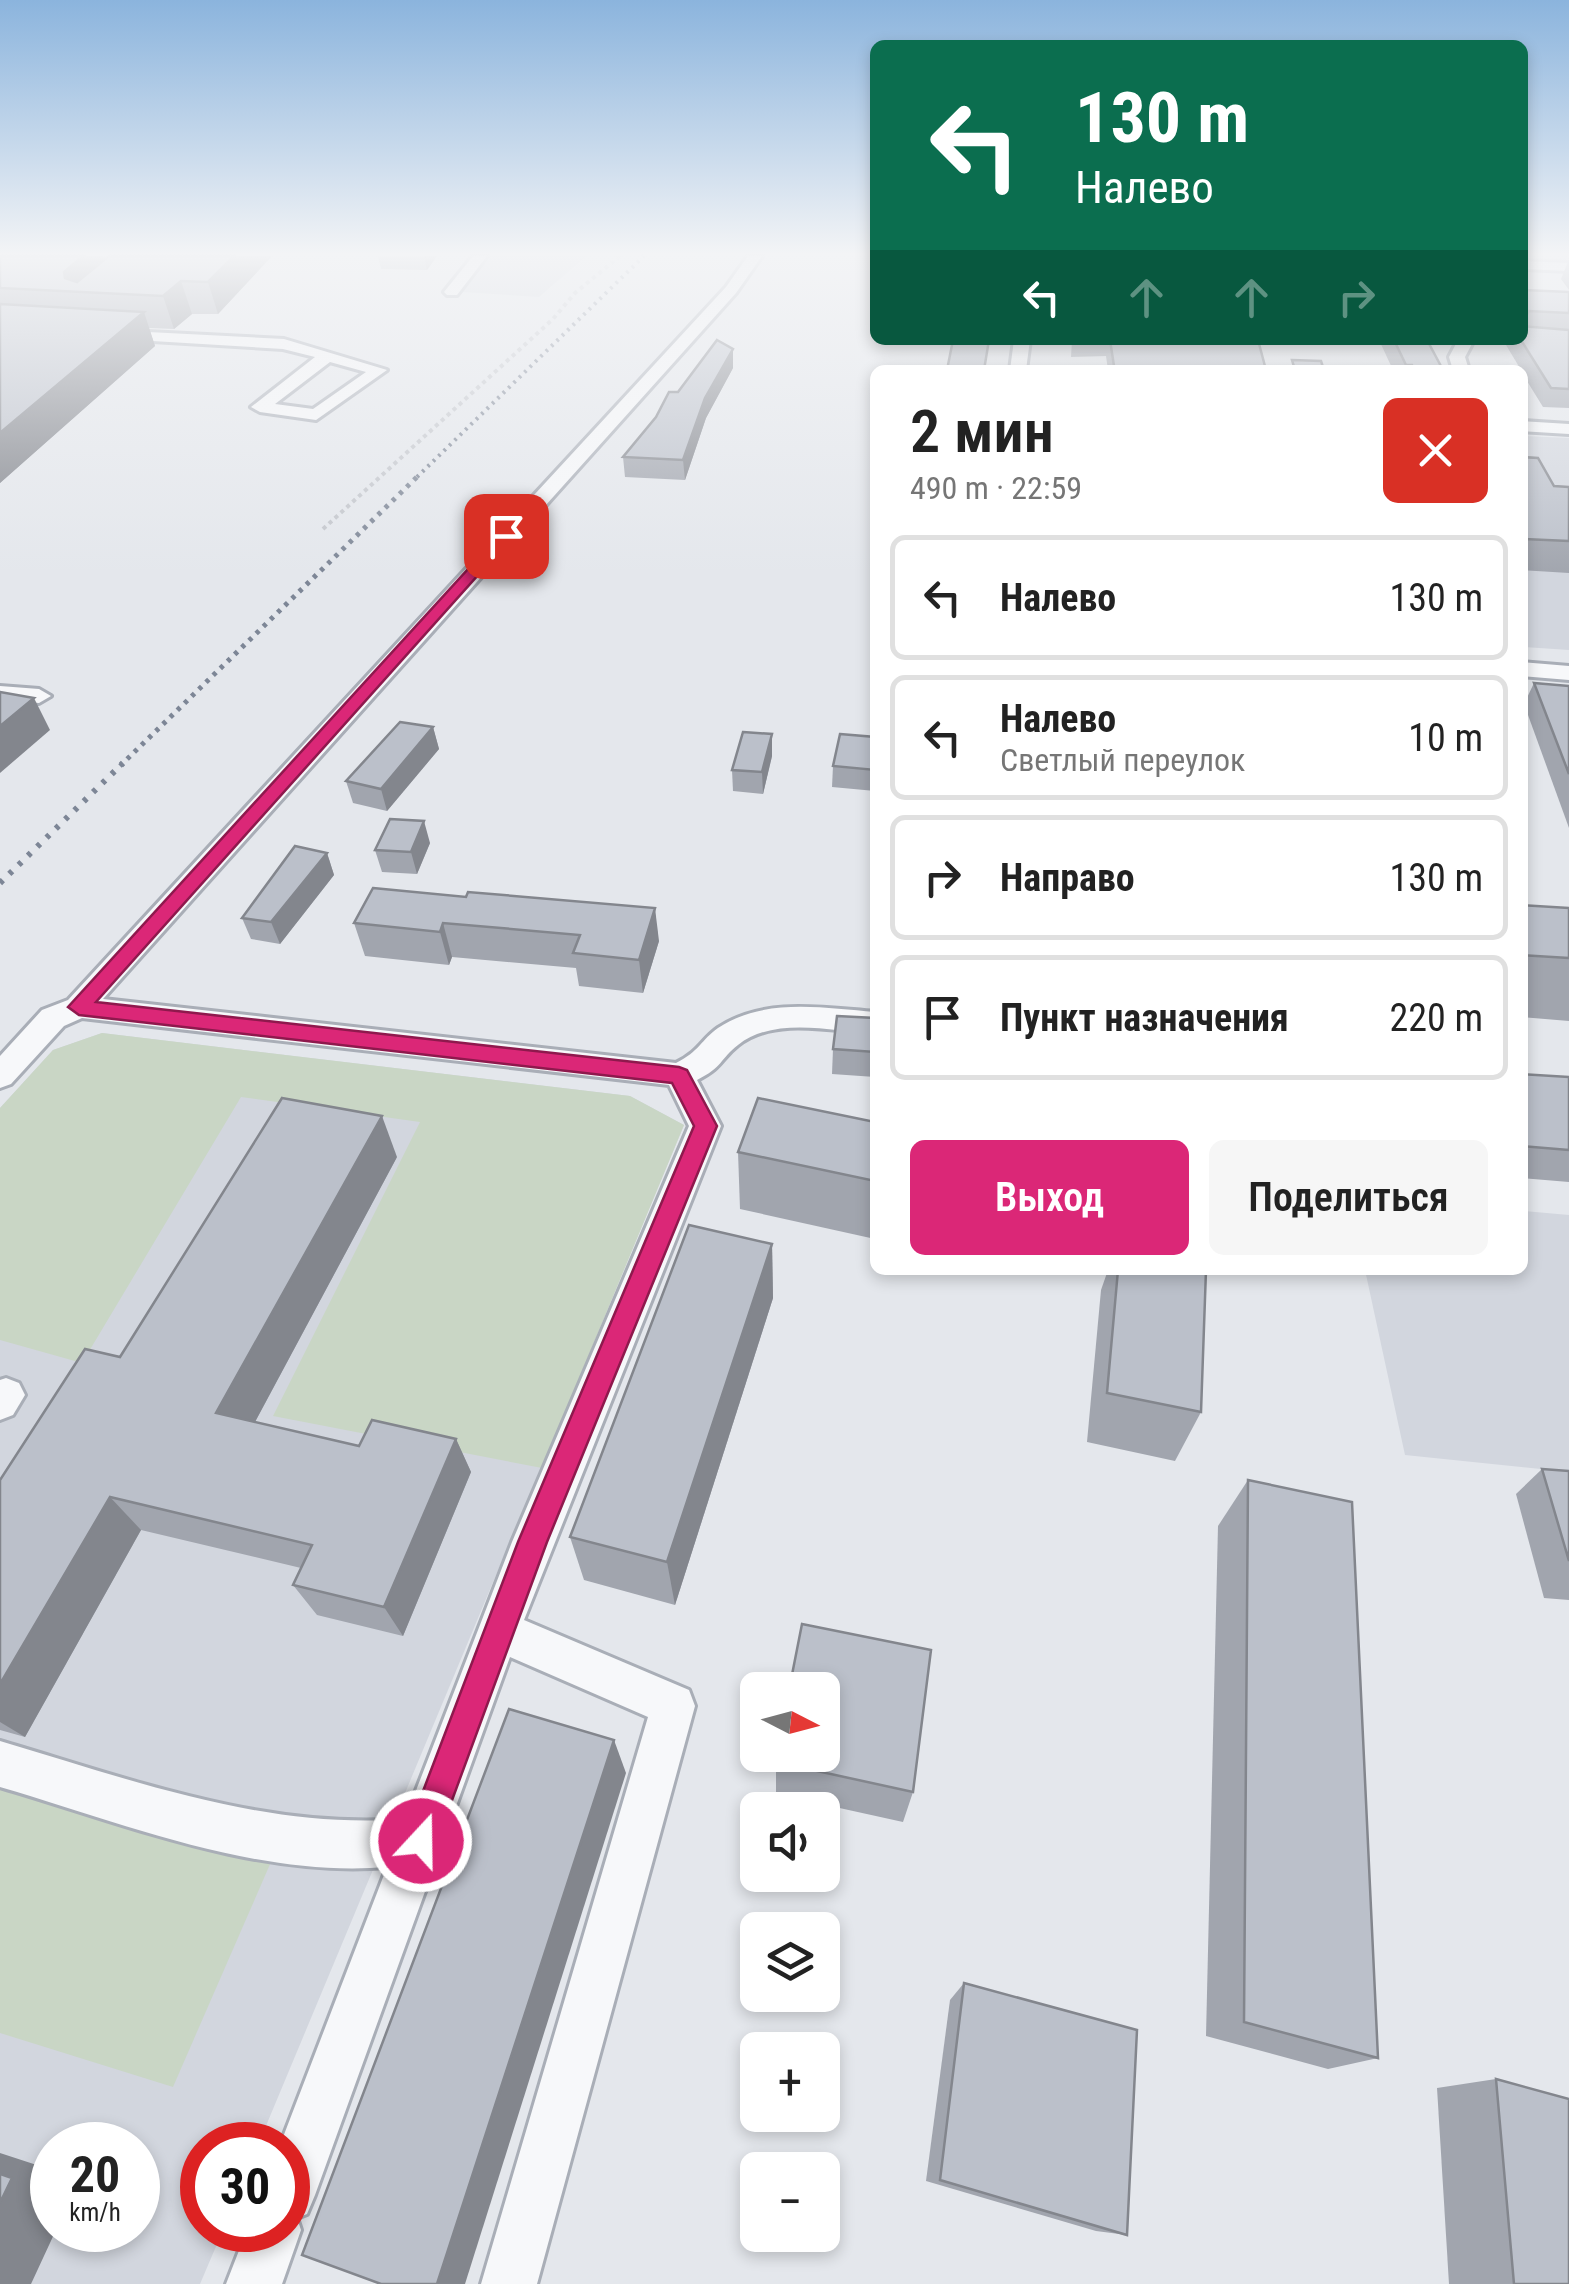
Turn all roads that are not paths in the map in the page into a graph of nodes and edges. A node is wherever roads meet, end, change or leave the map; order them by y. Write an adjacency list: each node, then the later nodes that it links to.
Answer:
1 (318, 363): 2 (street)
2 (351, 363)
3 (664, 363): 10 (street)
4 (1528, 426): 5 (street)
5 (1569, 428)
6 (1528, 670): 7 (street)
7 (1569, 674)
8 (0, 693): 9 (street)
9 (38, 696)
10 (79, 1007): 12 (street); 13 (street)
11 (870, 1023): 13 (street)
12 (0, 1076)
13 (679, 1076): 14 (street)
14 (500, 1631): 16 (street); 20 (street)
15 (0, 1764): 16 (street)
16 (421, 1841): 17 (street)
17 (310, 2136)
18 (266, 2252): 19 (street)
19 (254, 2284)
20 (509, 2284)

